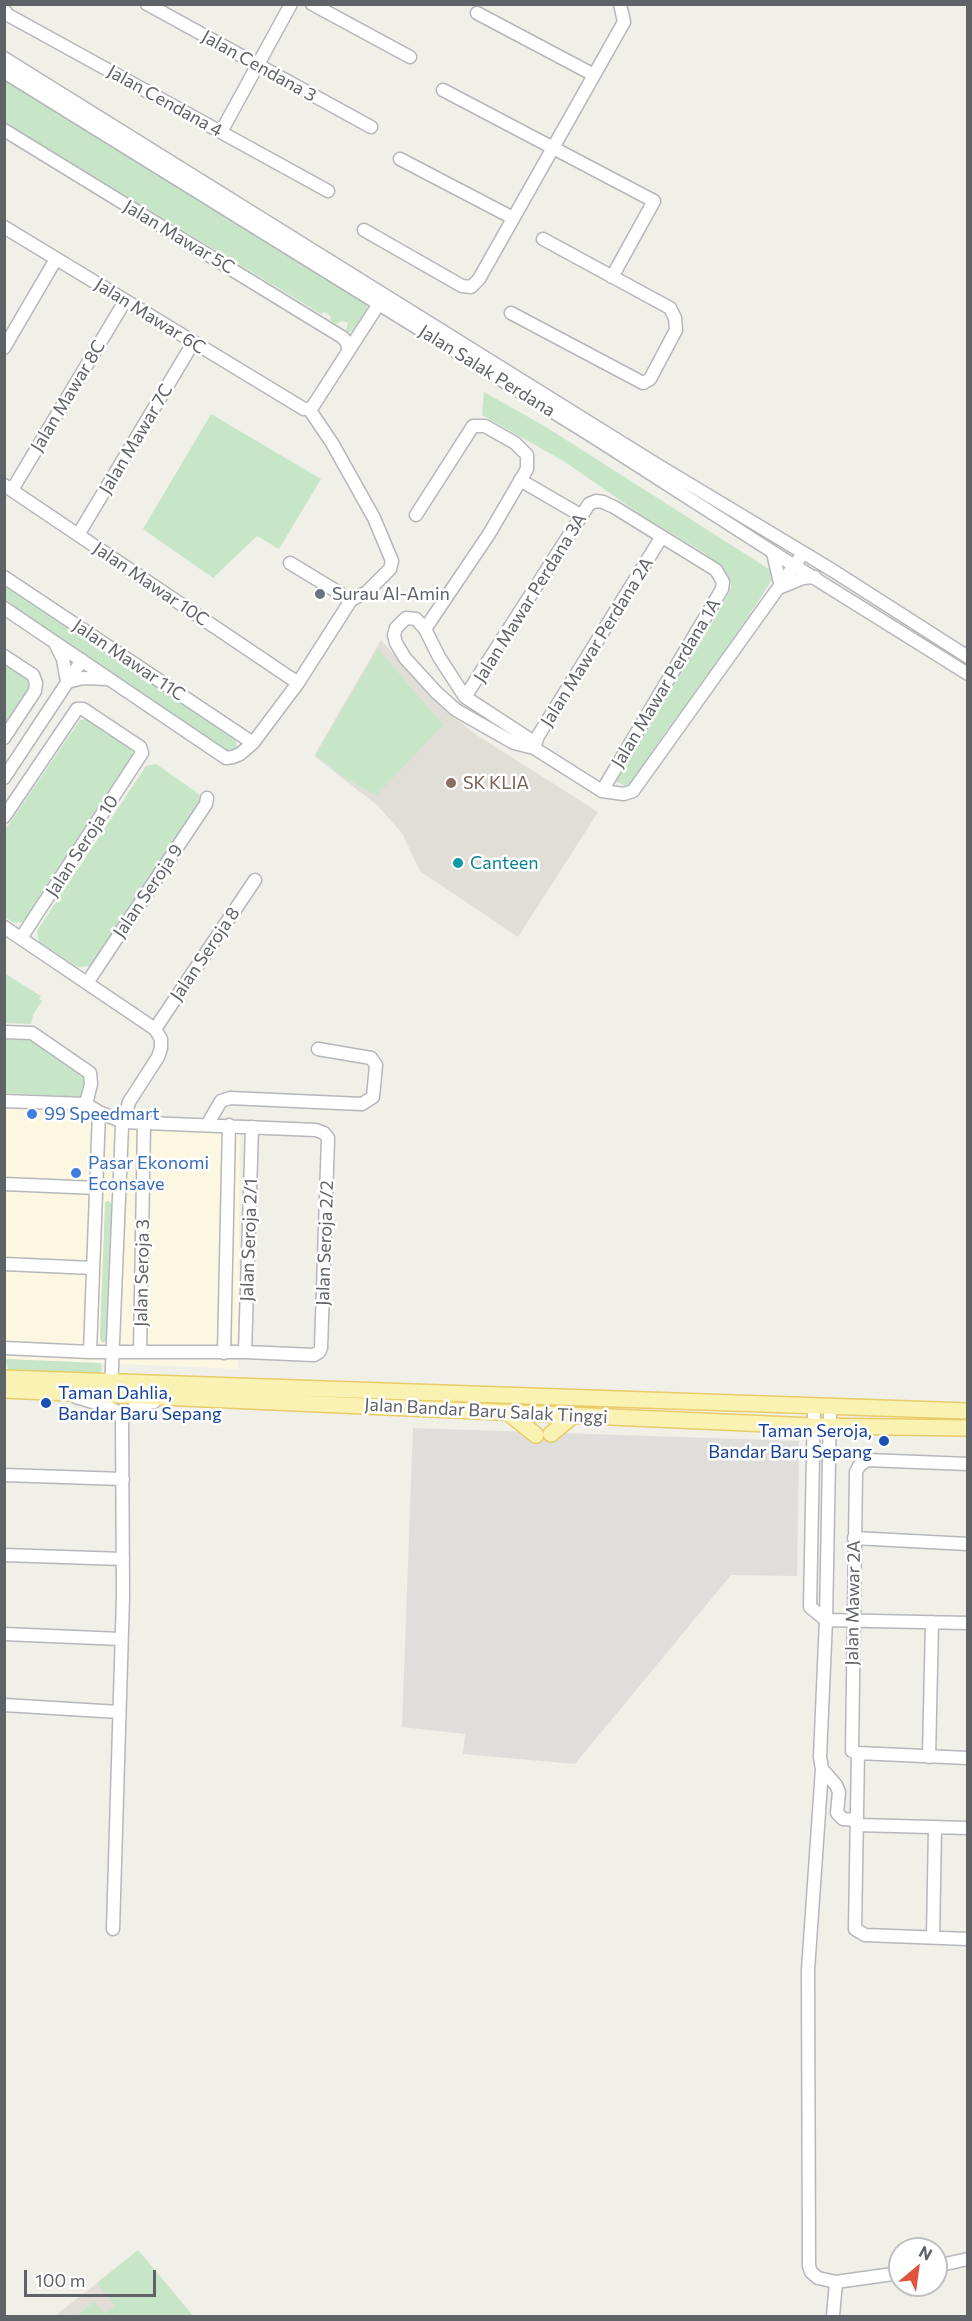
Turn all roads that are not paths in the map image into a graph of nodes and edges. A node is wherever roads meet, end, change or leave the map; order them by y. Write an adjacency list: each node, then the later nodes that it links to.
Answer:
1 (147, 4): 9 (street, Jalan Cendana 3)
2 (291, 4): 9 (street)
3 (312, 4): 7 (street)
4 (620, 4): 11 (street)
5 (4, 10): 15 (street, Jalan Cendana 4)
6 (477, 13): 11 (street)
7 (410, 57)
8 (4, 58): 25 (street, Jalan Salak Perdana)
9 (258, 65): 13 (street, Jalan Cendana 3); 15 (street)
10 (4, 72): 25 (street, Jalan Salak Perdana)
11 (594, 75): 16 (street)
12 (443, 90): 16 (street)
13 (371, 127)
14 (4, 130): 30 (street, Jalan Mawar 5C)
15 (221, 132): 18 (street, Jalan Cendana 4)
16 (553, 149): 19 (street); 24 (street)
17 (400, 159): 19 (street)
18 (328, 191)
19 (513, 218): 21 (street)
20 (4, 227): 23 (street, Jalan Mawar 6C)
21 (364, 230)
22 (543, 239): 24 (street)
23 (56, 259): 26 (street, Jalan Mawar 6C); 29 (street)
24 (612, 277): 27 (street)
25 (381, 299): 30 (street); 38 (street, Jalan Salak Perdana); 39 (street, Jalan Salak Perdana)
26 (125, 301): 28 (street, Jalan Mawar 6C); 33 (street, Jalan Mawar 8C)
27 (511, 314)
28 (193, 343): 31 (street, Jalan Mawar 6C); 36 (street, Jalan Mawar 7C)
29 (4, 348)
30 (348, 349): 31 (street)
31 (309, 409): 45 (street)
32 (520, 480): 34 (street); 35 (street); 47 (street)
33 (8, 488): 36 (street, Jalan Mawar 10C)
34 (416, 515)
35 (582, 516): 37 (street, Jalan Mawar Perdana 3A); 56 (street, Jalan Mawar Perdana 3A)
36 (78, 535): 55 (street, Jalan Mawar 10C)
37 (661, 538): 59 (street, Jalan Mawar Perdana 2A); 61 (street, Jalan Mawar Perdana 1A)
38 (773, 553): 41 (street, Jalan Salak Perdana); 44 (street)
39 (803, 553): 41 (street); 50 (street, Jalan Salak Perdana)
40 (290, 563): 45 (street)
41 (795, 566): 43 (street, Jalan Salak Perdana); 44 (street)
42 (4, 577): 58 (street, Jalan Mawar 11C)
43 (816, 577): 44 (street); 52 (street, Jalan Salak Perdana)
44 (781, 587): 61 (street)
45 (351, 600): 55 (street)
46 (4, 608): 48 (street)
47 (425, 629): 56 (street); 59 (street)
48 (54, 642): 51 (street); 54 (street)
49 (4, 656): 57 (street)
50 (968, 657)
51 (82, 660): 53 (street); 54 (street)
52 (968, 674)
53 (110, 679): 54 (street); 58 (street)
54 (67, 682): 60 (street)
55 (298, 683): 58 (street)
56 (465, 697): 59 (street)
57 (4, 738)
58 (253, 743)
59 (534, 748): 61 (street)
60 (4, 778)
61 (602, 790)
62 (207, 798): 67 (street, Jalan Seroja 9)
63 (4, 817): 66 (street, Jalan Seroja 10)
64 (255, 880): 68 (street, Jalan Seroja 8)
65 (4, 927): 66 (street)
66 (21, 938): 67 (street)
67 (87, 983): 68 (street)
68 (155, 1029): 74 (street)
69 (4, 1032): 72 (street)
70 (318, 1050): 76 (street)
71 (4, 1101): 72 (street)
72 (86, 1104): 73 (street)
73 (99, 1112): 74 (street); 80 (street)
74 (123, 1122): 75 (street); 85 (street)
75 (144, 1123): 76 (street); 86 (street, Jalan Seroja 3)
76 (207, 1125): 77 (street)
77 (229, 1125): 78 (street); 88 (street)
78 (252, 1127): 87 (street, Jalan Seroja 2/1); 87 (street, Jalan Seroja 2/2)
79 (4, 1184): 80 (street)
80 (97, 1188): 82 (street)
81 (4, 1264): 82 (street)
82 (93, 1268): 84 (street)
83 (4, 1348): 84 (street)
84 (90, 1352): 85 (street)
85 (112, 1352): 86 (street); 90 (street)
86 (140, 1352): 88 (street)
87 (245, 1352): 88 (street)
88 (224, 1353)
89 (4, 1378): 90 (main road, Jalan Bandar Baru Salak Tinggi)
90 (111, 1388): 92 (main road, Jalan Bandar Baru Salak Tinggi); 93 (main road, Jalan Bandar Baru Salak Tinggi); 94 (main road, Jalan Bandar Baru Salak Tinggi)
91 (4, 1390): 92 (main road, Jalan Bandar Baru Salak Tinggi)
92 (57, 1392): 98 (street)
93 (188, 1398): 96 (main road, Jalan Bandar Baru Salak Tinggi); 98 (street)
94 (822, 1407): 95 (main road, Jalan Bandar Baru Salak Tinggi); 99 (street); 100 (street)
95 (968, 1411)
96 (507, 1412): 97 (main road, Jalan Bandar Baru Salak Tinggi); 97 (main road)
97 (574, 1415): 99 (main road, Jalan Bandar Baru Salak Tinggi)
98 (122, 1419): 104 (street)
99 (813, 1426): 100 (main road, Jalan Bandar Baru Salak Tinggi); 109 (street)
100 (830, 1426): 101 (main road, Jalan Bandar Baru Salak Tinggi); 109 (street)
101 (968, 1428)
102 (968, 1464): 105 (street, Jalan Mawar 2A)
103 (4, 1475): 104 (street)
104 (123, 1479): 108 (street)
105 (854, 1538): 106 (street); 110 (street, Jalan Mawar 2A)
106 (968, 1544)
107 (4, 1555): 108 (street)
108 (123, 1559): 114 (street)
109 (826, 1620): 110 (street); 120 (street)
110 (853, 1620): 111 (street); 117 (street, Jalan Mawar 2A)
111 (932, 1622): 112 (street); 118 (street)
112 (968, 1623)
113 (4, 1634): 114 (street)
114 (122, 1639): 116 (street)
115 (4, 1705): 116 (street)
116 (119, 1712): 124 (street)
117 (855, 1752): 118 (street); 121 (street, Jalan Mawar 2A)
118 (929, 1757): 119 (street)
119 (968, 1758)
120 (822, 1769): 121 (street); 130 (street)
121 (856, 1823): 122 (street); 125 (street, Jalan Mawar 2A)
122 (934, 1828): 123 (street); 125 (street)
123 (968, 1828)
124 (113, 1929)
125 (933, 1937): 126 (street)
126 (968, 1939)
127 (968, 2259): 128 (street)
128 (948, 2263)
129 (888, 2275): 130 (street)
130 (836, 2282): 131 (street)
131 (833, 2316)

